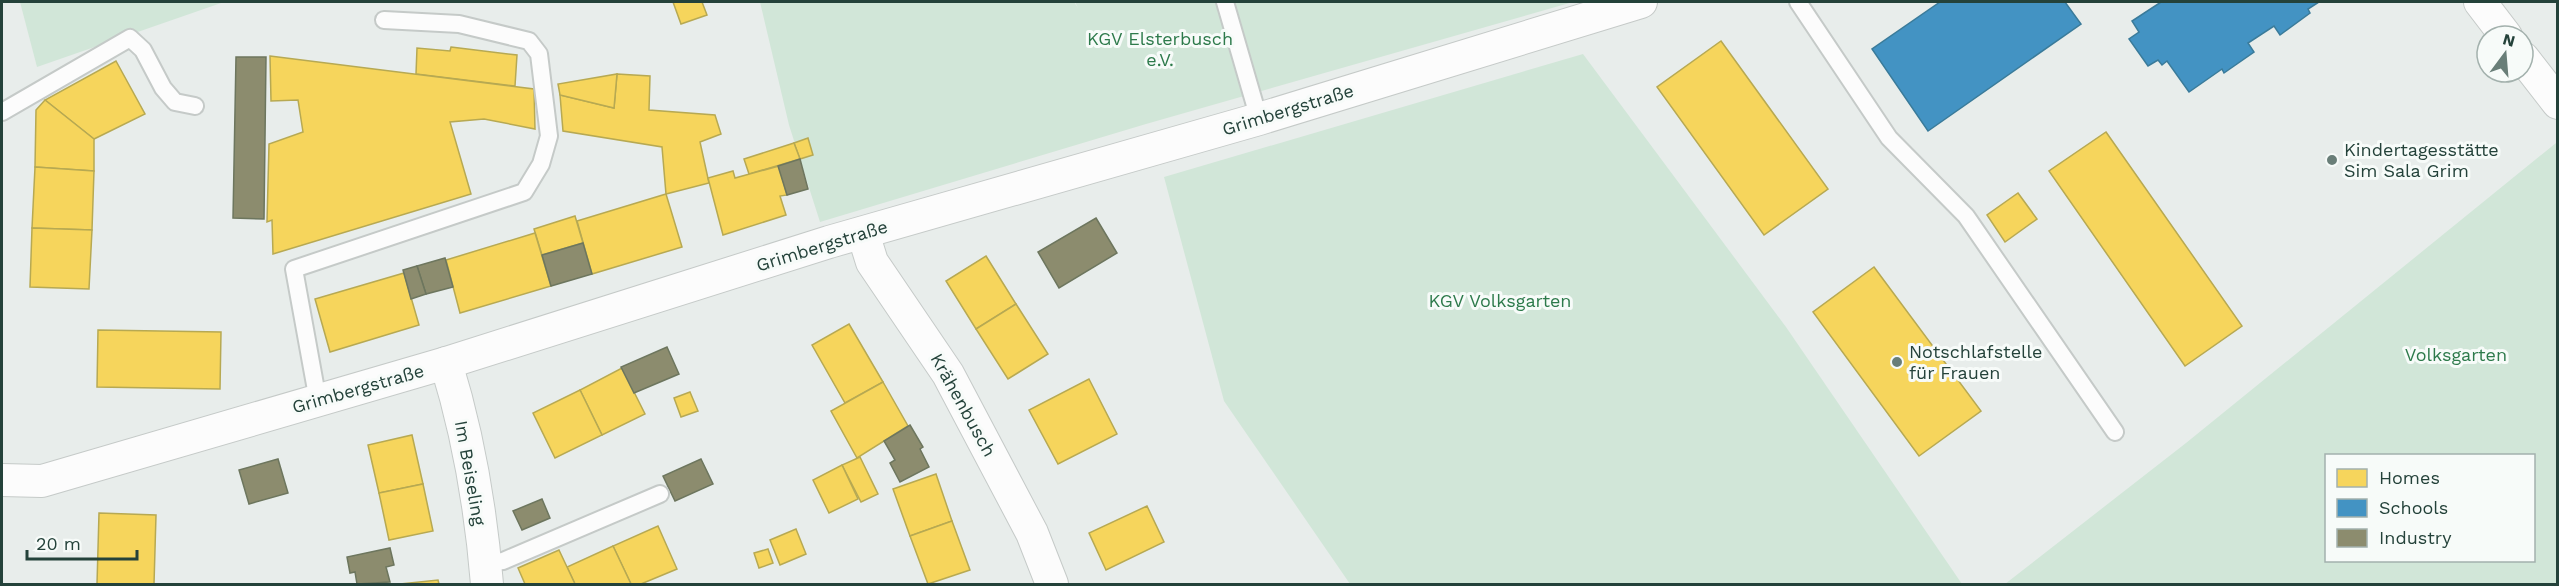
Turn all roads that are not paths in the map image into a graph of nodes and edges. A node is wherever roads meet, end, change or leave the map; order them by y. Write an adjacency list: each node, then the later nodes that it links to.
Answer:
1 (1225, 2): 11 (lane)
2 (1641, 2): 11 (street, Grimbergstraße)
3 (1798, 2): 15 (lane)
4 (2480, 2): 6 (street)
5 (384, 20): 14 (lane)
6 (2497, 24)
7 (2535, 73): 8 (street)
8 (2558, 103)
9 (195, 106): 10 (lane)
10 (2, 112)
11 (1259, 119): 12 (street, Grimbergstraße)
12 (863, 233): 13 (street, Grimbergstraße); 19 (street, Krähenbusch)
13 (446, 363): 14 (street, Grimbergstraße); 18 (street, Im Beiseling)
14 (318, 401): 16 (street, Grimbergstraße)
15 (2115, 432)
16 (2, 480)
17 (660, 494): 18 (lane)
18 (486, 574)
19 (1052, 585)

